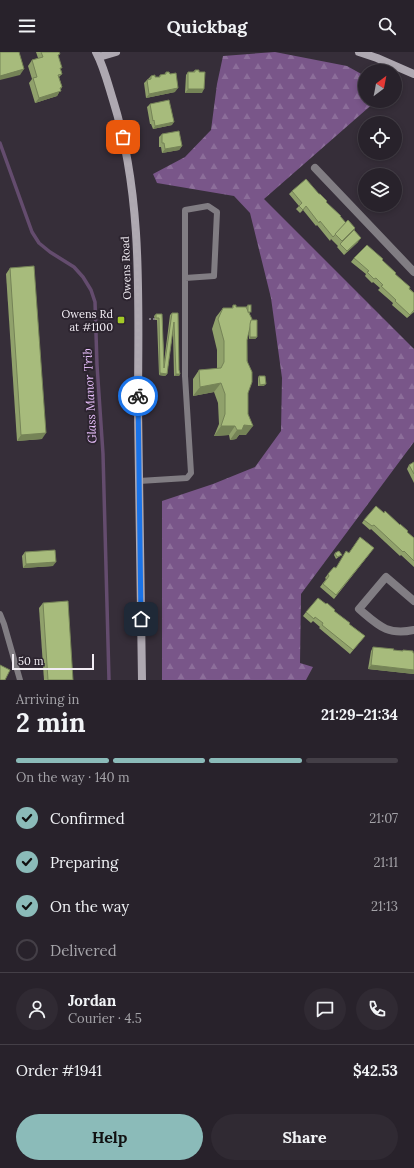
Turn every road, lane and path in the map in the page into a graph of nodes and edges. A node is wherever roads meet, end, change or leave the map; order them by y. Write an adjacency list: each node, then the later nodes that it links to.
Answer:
1 (116, 52): 3 (street)
2 (359, 52): 4 (street)
3 (97, 54): 10 (street, Owens Road)
4 (414, 74)
5 (315, 168): 6 (street)
6 (414, 272)
7 (185, 278): 7 (lane); 10 (lane)
8 (155, 318): 9 (path)
9 (149, 319)
10 (139, 481): 15 (street, Owens Road)
11 (414, 601): 13 (street)
12 (0, 614): 14 (lane)
13 (414, 630)
14 (20, 680)
15 (142, 680)

